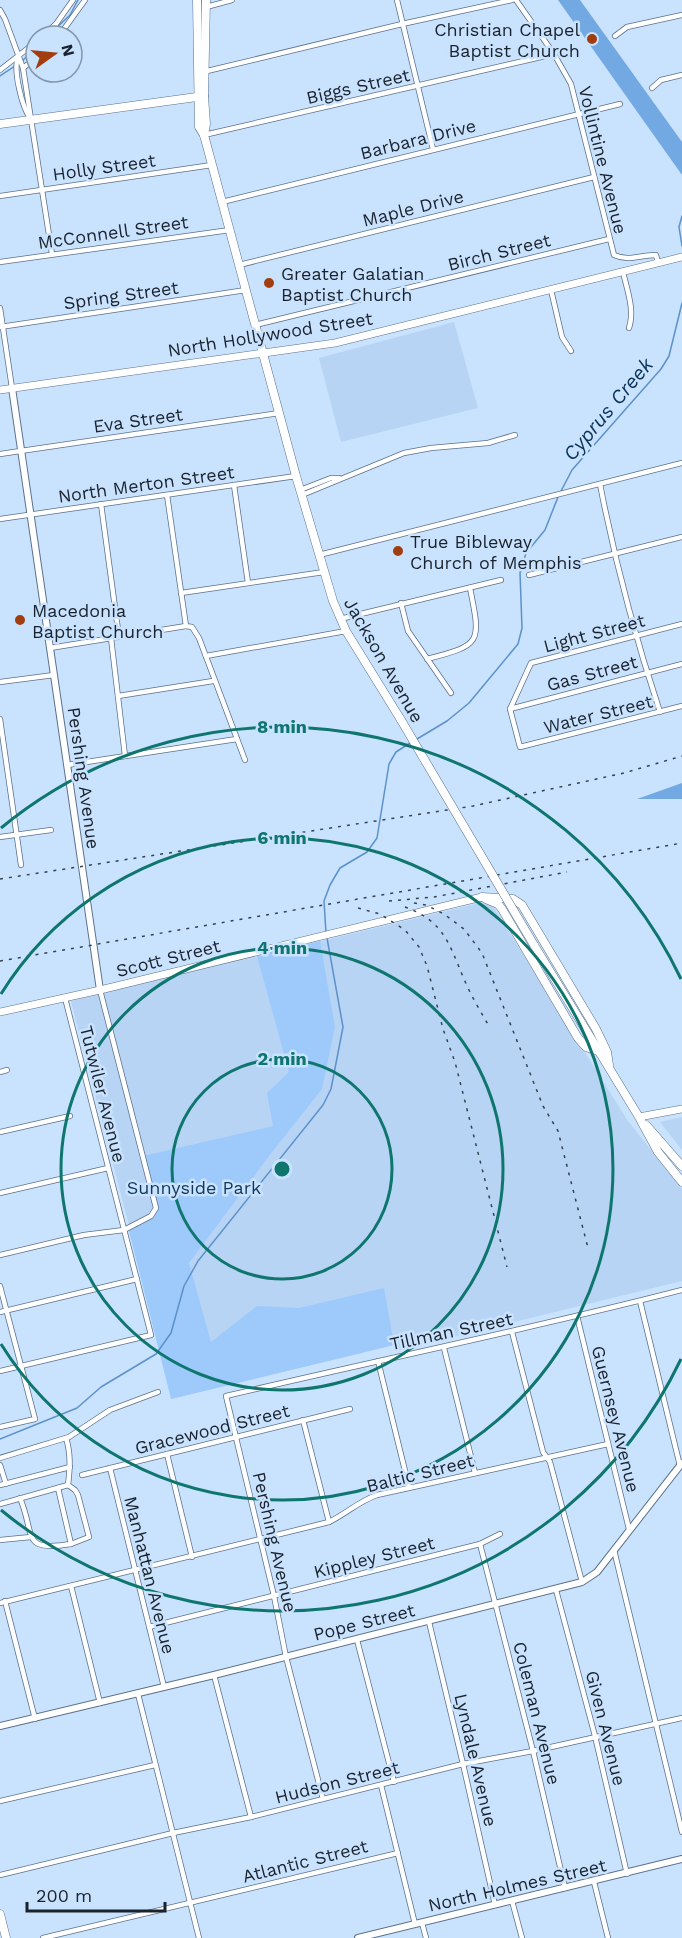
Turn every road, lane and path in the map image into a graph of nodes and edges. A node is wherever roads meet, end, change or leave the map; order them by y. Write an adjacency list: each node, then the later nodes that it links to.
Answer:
1 (73, 0): 10 (street)
2 (85, 0): 11 (street)
3 (232, 0): 6 (street)
4 (397, 0): 12 (street)
5 (514, 0): 12 (street); 14 (street, Vollintine Avenue)
6 (206, 3): 7 (street); 19 (main road, Jackson Avenue)
7 (197, 4): 19 (main road, Jackson Avenue)
8 (0, 10): 17 (street)
9 (682, 15): 13 (street)
10 (56, 24)
11 (68, 24)
12 (402, 24): 19 (street); 21 (street)
13 (615, 36)
14 (554, 54): 21 (street, Biggs Street); 27 (street, Vollintine Avenue)
15 (24, 57): 17 (street)
16 (24, 62): 17 (street)
17 (19, 63): 18 (street); 28 (street)
18 (0, 70)
19 (201, 73): 23 (main road, Jackson Avenue)
20 (682, 75): 22 (street)
21 (417, 86): 30 (street, Biggs Street); 31 (street)
22 (652, 88)
23 (201, 96): 24 (main road); 26 (main road, Jackson Avenue); 30 (main road, Jackson Avenue)
24 (181, 99): 26 (main road); 28 (main road)
25 (620, 104): 27 (street, Barbara Drive)
26 (198, 110): 30 (main road, Jackson Avenue)
27 (579, 112): 31 (street, Barbara Drive); 33 (street, Vollintine Avenue)
28 (31, 120): 29 (main road); 34 (street)
29 (0, 124)
30 (204, 135): 32 (main road, Jackson Avenue)
31 (433, 149): 36 (street, Barbara Drive)
32 (212, 165): 34 (street, Holly Street); 36 (main road, Jackson Avenue)
33 (594, 177): 38 (street, Vollintine Avenue); 43 (street, Maple Drive)
34 (42, 189): 35 (street, Holly Street); 39 (street)
35 (0, 196)
36 (222, 202): 37 (main road, Jackson Avenue)
37 (230, 230): 39 (street, McConnell Street); 43 (main road, Jackson Avenue)
38 (609, 239): 42 (street, Vollintine Avenue); 48 (street, Birch Street)
39 (52, 254): 41 (street, McConnell Street)
40 (682, 257): 42 (main road, North Hollywood Street)
41 (0, 262)
42 (658, 263): 44 (main road, North Hollywood Street)
43 (239, 265): 45 (main road, Jackson Avenue)
44 (623, 272): 46 (main road, North Hollywood Street); 50 (street)
45 (246, 290): 48 (main road, Jackson Avenue); 49 (street, Spring Street)
46 (551, 290): 51 (street); 52 (main road, North Hollywood Street)
47 (0, 308): 49 (street, Pershing Avenue)
48 (255, 325): 52 (main road, Jackson Avenue)
49 (1, 326): 53 (street, Pershing Avenue)
50 (629, 328)
51 (571, 351)
52 (263, 352): 53 (main road, North Hollywood Street); 55 (main road, Jackson Avenue)
53 (12, 388): 54 (main road, North Hollywood Street); 57 (street, Pershing Avenue)
54 (0, 390)
55 (279, 413): 57 (street, Eva Street); 60 (main road, Jackson Avenue)
56 (515, 435): 63 (street)
57 (22, 451): 58 (street, Eva Street); 66 (street, Pershing Avenue)
58 (0, 454)
59 (682, 463): 61 (street)
60 (296, 476): 62 (street, North Merton Street); 63 (main road, Jackson Avenue)
61 (600, 484): 69 (street); 70 (street)
62 (234, 485): 64 (street, North Merton Street); 74 (street)
63 (301, 493): 70 (main road, Jackson Avenue)
64 (167, 495): 65 (street, North Merton Street); 76 (street)
65 (101, 504): 66 (street, North Merton Street); 83 (street)
66 (32, 514): 67 (street, North Merton Street); 85 (street, Pershing Avenue)
67 (0, 519)
68 (682, 537): 69 (street)
69 (614, 554): 72 (street); 82 (street)
70 (319, 555): 71 (main road, Jackson Avenue)
71 (324, 572): 74 (street); 78 (main road, Jackson Avenue)
72 (529, 575)
73 (501, 580): 75 (street)
74 (248, 584): 76 (street)
75 (470, 588): 77 (street); 87 (street)
76 (181, 593): 80 (street)
77 (401, 603): 78 (street); 87 (street)
78 (340, 619): 81 (main road, Jackson Avenue)
79 (682, 624): 82 (street, Light Street)
80 (186, 626): 83 (street); 86 (street)
81 (346, 631): 86 (street); 111 (main road, Jackson Avenue, bridge)
82 (636, 635): 89 (street); 96 (street, Light Street)
83 (119, 637): 84 (street)
84 (111, 638): 85 (street); 94 (street)
85 (50, 648): 90 (street, Pershing Avenue)
86 (206, 656): 91 (street)
87 (427, 659): 93 (street)
88 (682, 663): 89 (street, Gas Street)
89 (647, 672): 96 (street, Gas Street); 97 (street)
90 (54, 675): 92 (street); 102 (street, Pershing Avenue)
91 (213, 681): 94 (street); 99 (street)
92 (0, 682)
93 (451, 693)
94 (118, 696): 100 (street)
95 (682, 706): 97 (street, Water Street)
96 (510, 709): 97 (street, Water Street)
97 (660, 712)
98 (0, 719): 104 (street)
99 (237, 739): 100 (street); 101 (street)
100 (125, 756): 102 (street)
101 (245, 760)
102 (67, 765): 108 (street, Pershing Avenue)
103 (51, 830): 104 (street)
104 (18, 834): 105 (street); 106 (street)
105 (0, 837)
106 (21, 865)
107 (482, 897): 108 (main road, Scott Street); 111 (main road); 112 (main road)
108 (100, 990): 109 (main road, Scott Street); 123 (street, Pershing Avenue)
109 (65, 998): 110 (main road, Scott Street); 120 (street, Tutwiler Avenue)
110 (0, 1012)
111 (598, 1052): 112 (main road, Jackson Avenue)
112 (610, 1069): 117 (main road, Jackson Avenue)
113 (7, 1070): 114 (street)
114 (0, 1072)
115 (682, 1109): 117 (main road)
116 (70, 1116): 118 (street)
117 (639, 1117): 119 (main road, Jackson Avenue); 121 (main road, Jackson Avenue)
118 (0, 1132)
119 (682, 1166)
120 (108, 1168): 122 (street); 123 (street, Tutwiler Avenue)
121 (682, 1182)
122 (0, 1193)
123 (124, 1230): 124 (street); 125 (street, Tutwiler Avenue)
124 (0, 1255)
125 (137, 1279): 129 (street); 134 (street, Tutwiler Avenue)
126 (0, 1286): 129 (street)
127 (682, 1290): 128 (street, Tillman Street)
128 (640, 1301): 130 (street, Tillman Street); 148 (street)
129 (3, 1311): 134 (street)
130 (577, 1316): 131 (street, Tillman Street); 143 (street, Guernsey Avenue)
131 (512, 1332): 132 (street, Tillman Street); 145 (street)
132 (444, 1348): 133 (street, Tillman Street); 151 (street)
133 (378, 1361): 137 (street, Tillman Street); 155 (street)
134 (21, 1366): 135 (street); 140 (street)
135 (0, 1371)
136 (158, 1392): 142 (street)
137 (226, 1396): 141 (street, Pershing Avenue)
138 (350, 1408): 139 (street, Gracewood Street)
139 (303, 1420): 141 (street, Gracewood Street); 159 (street)
140 (0, 1427)
141 (235, 1437): 144 (street, Gracewood Street); 163 (street, Pershing Avenue)
142 (66, 1438): 146 (street); 149 (street)
143 (608, 1444): 145 (street, Baltic Street); 160 (street, Guernsey Avenue)
144 (167, 1454): 150 (street, Gracewood Street); 168 (street)
145 (546, 1457): 151 (street, Baltic Street); 170 (street)
146 (0, 1458)
147 (0, 1464): 153 (street)
148 (681, 1464): 160 (street, Pope Street)
149 (70, 1467): 153 (street); 154 (street)
150 (110, 1468): 152 (street, Gracewood Street); 169 (street, Manhattan Avenue)
151 (475, 1473): 155 (street, Baltic Street)
152 (82, 1475)
153 (3, 1485)
154 (68, 1485): 156 (street); 165 (street)
155 (409, 1487): 159 (street, Baltic Street)
156 (58, 1488): 157 (street); 165 (street)
157 (20, 1498): 158 (street); 162 (street)
158 (0, 1504)
159 (329, 1522): 163 (street, Baltic Street)
160 (629, 1529): 167 (street, Pope Street)
161 (500, 1534): 166 (street, Kippley Street)
162 (31, 1537): 164 (street); 165 (street)
163 (261, 1539): 168 (street, Baltic Street); 173 (street, Pershing Avenue)
164 (0, 1540)
165 (71, 1544)
166 (480, 1544): 173 (street, Kippley Street); 175 (street, Coleman Avenue)
167 (614, 1550): 170 (street, Pope Street); 186 (street)
168 (192, 1557): 169 (street, Baltic Street)
169 (135, 1571): 171 (street, Baltic Street); 177 (street, Manhattan Avenue)
170 (582, 1582): 172 (street, Pope Street)
171 (71, 1586): 174 (street, Baltic Street); 183 (street)
172 (556, 1590): 175 (street, Pope Street); 188 (street, Given Avenue)
173 (274, 1596): 177 (street, Kippley Street); 179 (street, Pershing Avenue)
174 (2, 1602): 185 (street)
175 (496, 1605): 176 (street, Pope Street); 189 (street, Coleman Avenue)
176 (429, 1622): 178 (street, Pope Street); 190 (street, Lyndale Avenue)
177 (149, 1627): 181 (street, Manhattan Avenue)
178 (357, 1640): 179 (street, Pope Street); 192 (street)
179 (286, 1657): 180 (street, Pope Street); 194 (street, Pershing Avenue)
180 (214, 1675): 181 (street, Pope Street); 196 (street)
181 (164, 1688): 182 (street, Pope Street)
182 (138, 1694): 183 (street, Pope Street); 191 (street)
183 (100, 1703): 185 (street, Pope Street)
184 (682, 1718): 186 (street, Hudson Street)
185 (35, 1719): 187 (street, Pope Street)
186 (656, 1722): 188 (street, Hudson Street); 197 (street)
187 (0, 1726)
188 (595, 1736): 189 (street, Hudson Street); 201 (street, Given Avenue)
189 (533, 1751): 190 (street, Hudson Street); 204 (street, Coleman Avenue)
190 (463, 1764): 192 (street, Hudson Street); 207 (street, Lyndale Avenue)
191 (155, 1765): 195 (street); 198 (street)
192 (394, 1782): 193 (street, Hudson Street)
193 (381, 1785): 194 (street, Hudson Street); 199 (street)
194 (323, 1799): 196 (street, Hudson Street)
195 (0, 1801)
196 (251, 1817): 198 (street, Hudson Street)
197 (682, 1832)
198 (173, 1833): 202 (street, Hudson Street); 206 (street)
199 (398, 1853): 206 (street, Atlantic Street); 209 (street)
200 (682, 1859): 201 (street, North Holmes Street)
201 (627, 1874): 203 (street, North Holmes Street)
202 (0, 1875)
203 (594, 1882): 204 (street, North Holmes Street); 216 (street)
204 (565, 1889): 205 (street, North Holmes Street)
205 (513, 1901): 207 (street, North Holmes Street); 215 (street)
206 (191, 1903): 211 (street, Atlantic Street); 212 (street)
207 (495, 1906): 209 (street, North Holmes Street)
208 (0, 1914): 210 (main road)
209 (419, 1924): 213 (street, North Holmes Street); 214 (street)
210 (6, 1938)
211 (43, 1938)
212 (199, 1938)
213 (357, 1938)
214 (426, 1938)
215 (522, 1938)
216 (608, 1938)

